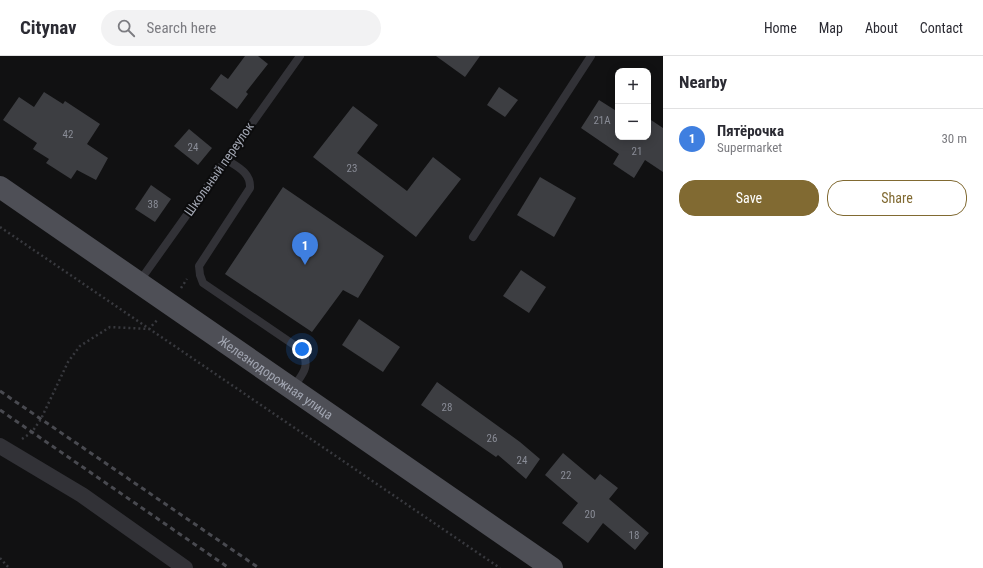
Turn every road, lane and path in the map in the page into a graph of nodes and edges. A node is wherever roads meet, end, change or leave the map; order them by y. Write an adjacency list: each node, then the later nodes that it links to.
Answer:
1 (300, 56): 3 (lane, Школьный переулок)
2 (591, 56): 6 (lane)
3 (226, 160): 7 (lane, Школьный переулок); 9 (lane)
4 (0, 187): 7 (main road, Железнодорожная улица)
5 (0, 227): 8 (path)
6 (472, 237)
7 (138, 282): 9 (main road, Железнодорожная улица)
8 (149, 329): 10 (path); 14 (path)
9 (292, 389): 15 (main road, Железнодорожная улица)
10 (3, 447): 13 (street)
11 (0, 558): 12 (path)
12 (9, 568)
13 (185, 568)
14 (500, 568)
15 (552, 568)

